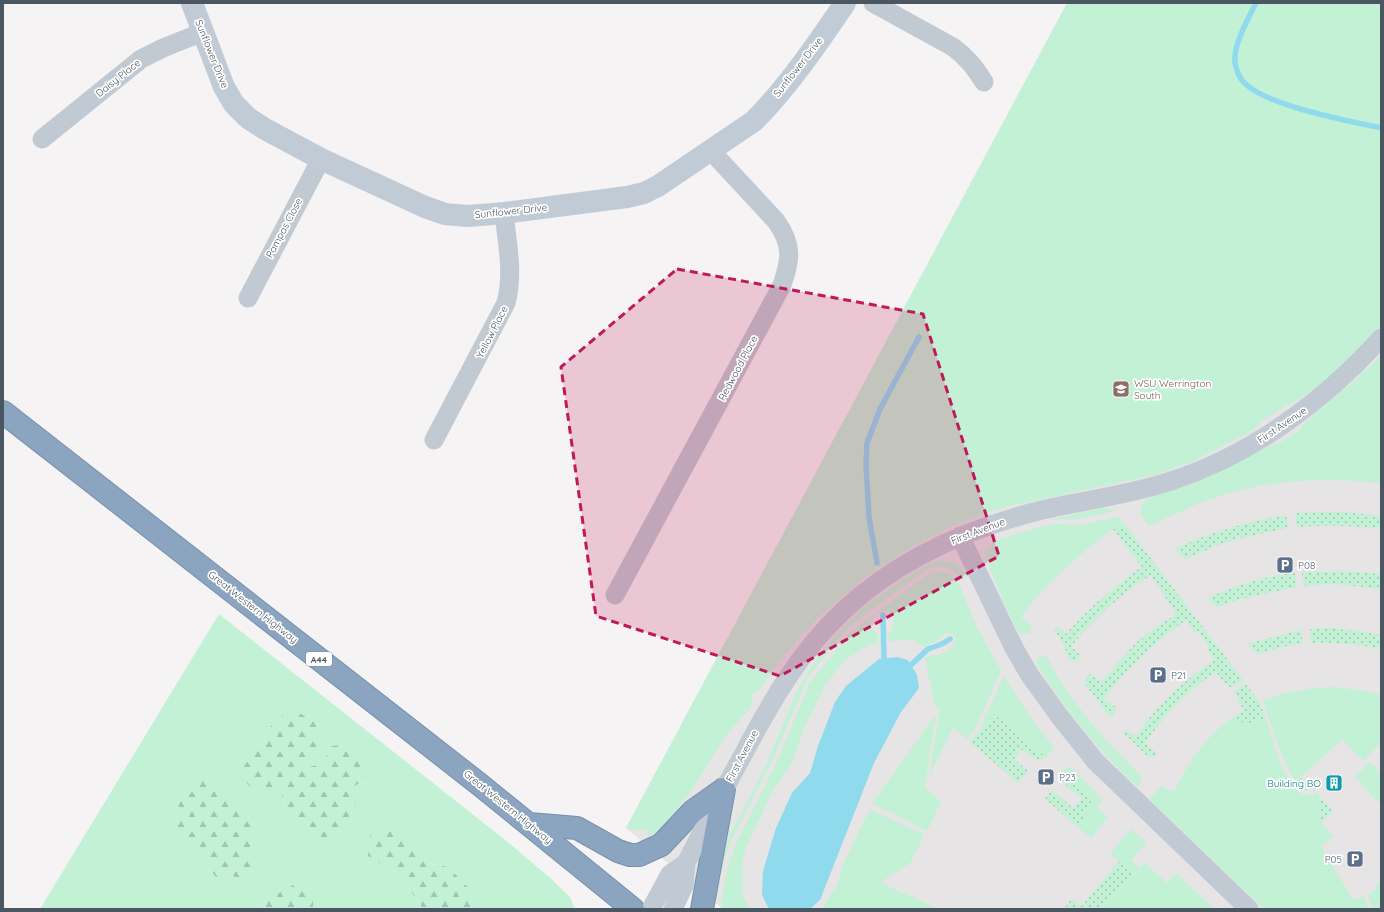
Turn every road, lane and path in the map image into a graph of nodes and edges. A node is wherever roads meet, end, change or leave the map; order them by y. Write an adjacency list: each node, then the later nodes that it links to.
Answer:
1 (192, 3): 4 (street, Sunflower Drive)
2 (845, 3): 7 (street, Sunflower Drive)
3 (873, 3): 5 (street)
4 (203, 32): 6 (street, Daisy Place); 8 (street, Sunflower Drive)
5 (984, 82)
6 (42, 139)
7 (711, 151): 9 (street, Sunflower Drive); 15 (street, Redwood Place)
8 (321, 159): 9 (street, Sunflower Drive); 10 (street, Pampas Close)
9 (504, 212): 13 (street, Yellow Place)
10 (248, 298)
11 (1381, 338): 14 (street, First Avenue)
12 (3, 412): 17 (highway, Great Western Highway / A44)
13 (434, 440)
14 (960, 536): 16 (street, First Avenue); 23 (street)
15 (615, 595)
16 (724, 789): 17 (highway); 18 (street, First Avenue); 22 (highway)
17 (529, 824): 19 (highway, Great Western Highway / A44)
18 (686, 863): 20 (street, First Avenue); 21 (street, First Avenue)
19 (633, 909)
20 (651, 909)
21 (673, 909)
22 (702, 909)
23 (1249, 909)

